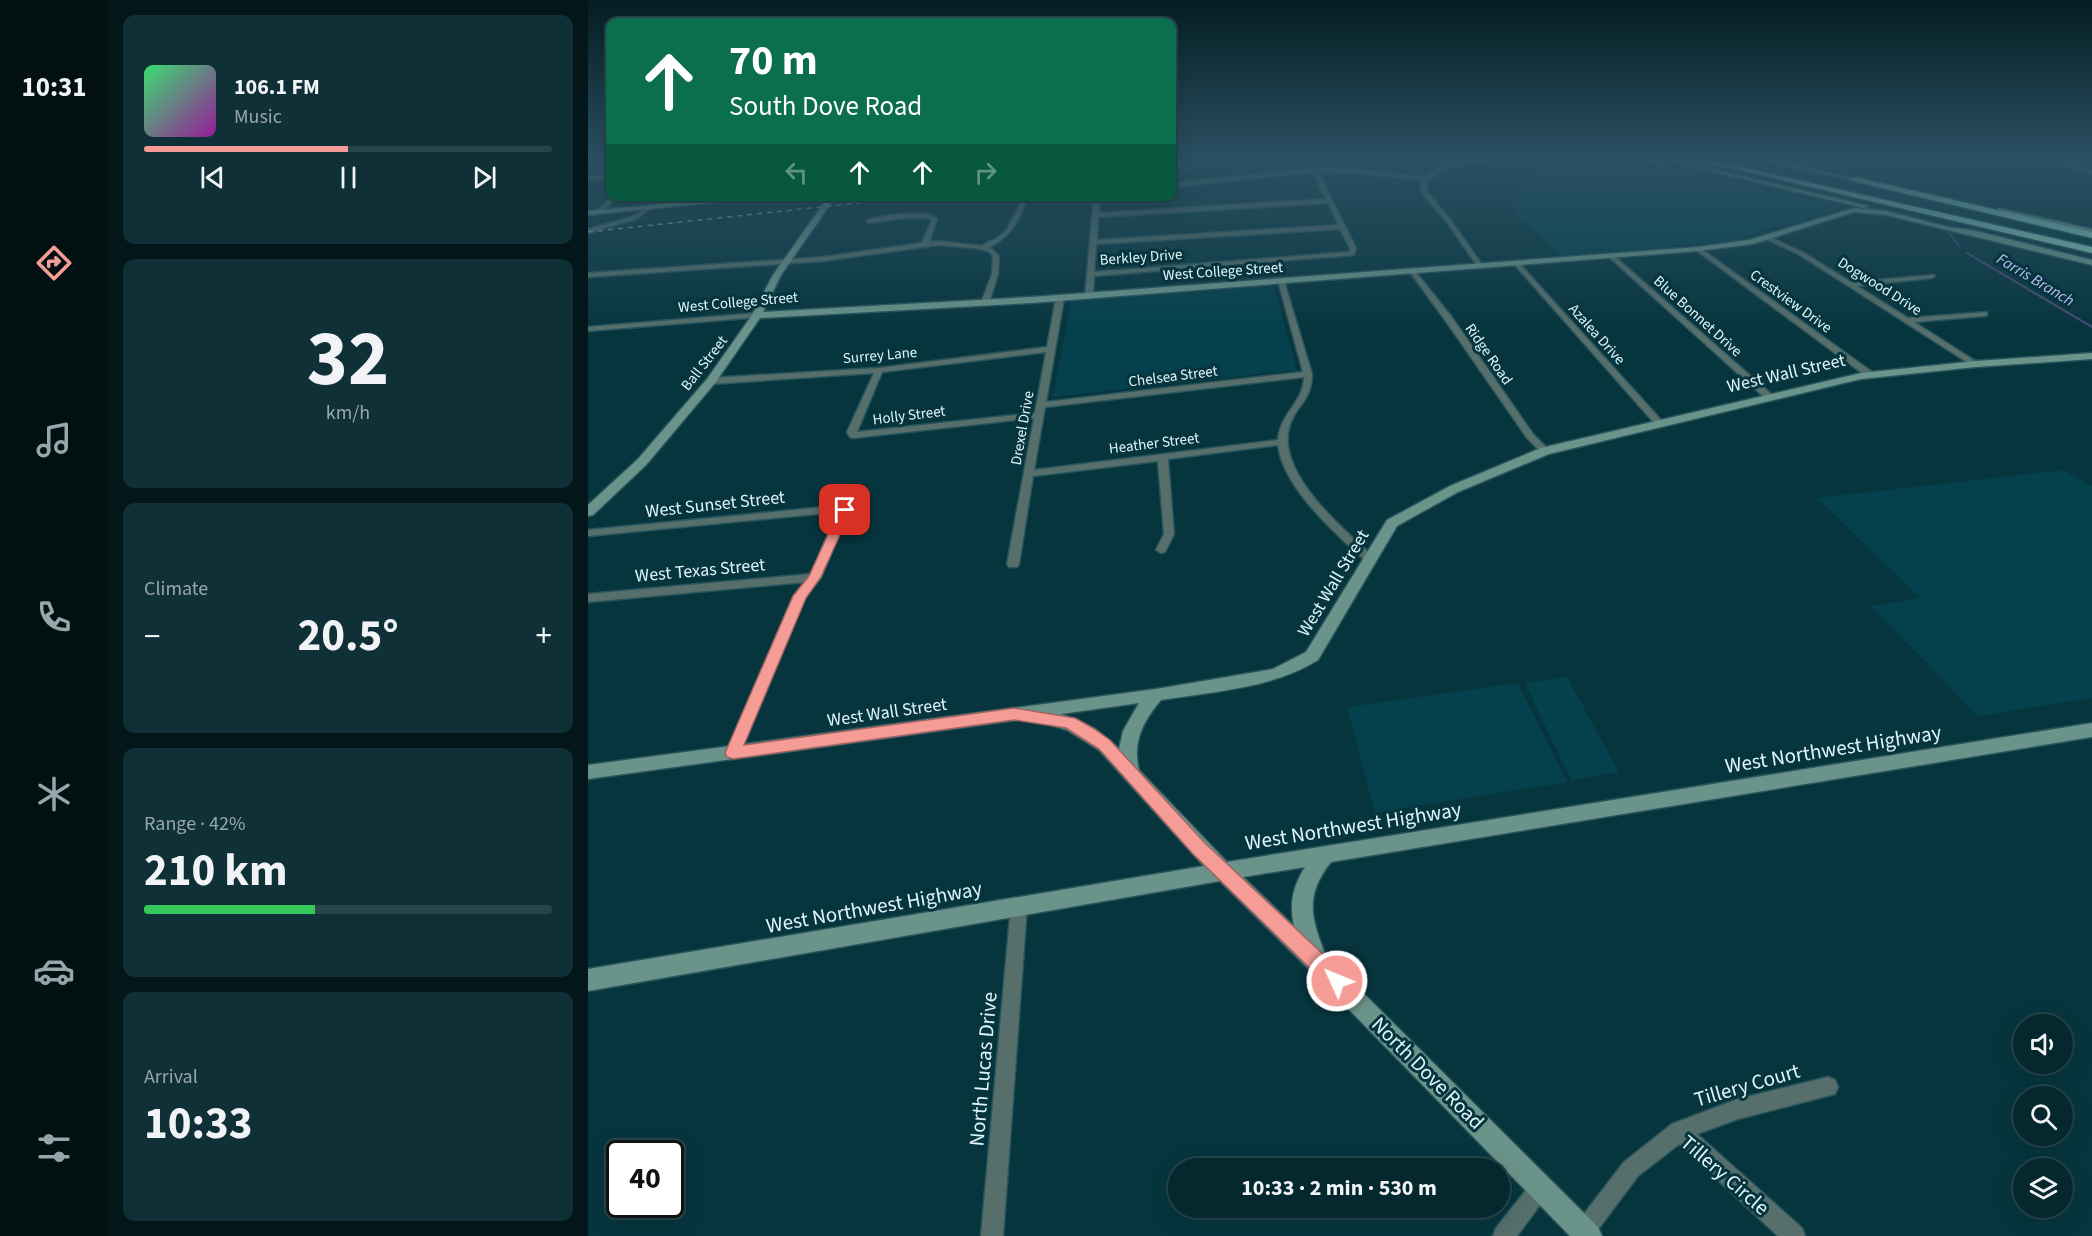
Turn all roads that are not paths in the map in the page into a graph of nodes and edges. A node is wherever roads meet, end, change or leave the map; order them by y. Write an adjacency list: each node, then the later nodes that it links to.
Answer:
1 (639, 215): 19 (street)
2 (818, 215): 31 (main road, Ball Street)
3 (1018, 215): 26 (street)
4 (1095, 215): 5 (street); 24 (street)
5 (1100, 215)
6 (1336, 215): 17 (street, Berkley Drive)
7 (1443, 215): 34 (street)
8 (1839, 215): 22 (main road, West College Street)
9 (1886, 215): 21 (main road)
10 (1899, 215): 21 (main road)
11 (1914, 215): 29 (highway)
12 (1938, 215): 28 (highway)
13 (1974, 215): 18 (highway)
14 (1982, 215): 18 (highway)
15 (2012, 215): 20 (highway)
16 (869, 221): 25 (street)
17 (1342, 227): 24 (street); 36 (street, Berkley Drive)
18 (2033, 228): 23 (highway)
19 (588, 231)
20 (2092, 233)
21 (1979, 234): 33 (main road)
22 (1766, 237): 27 (main road, West College Street); 40 (street, Dogwood Drive)
23 (2092, 241)
24 (1093, 242): 36 (street)
25 (925, 244): 26 (street); 31 (street)
26 (982, 248): 43 (street)
27 (1698, 249): 30 (main road, West College Street); 53 (street, Crestview Drive)
28 (2092, 250)
29 (2092, 255)
30 (1611, 256): 32 (main road, West College Street); 55 (street, Blue Bonnet Drive)
31 (787, 261): 37 (street); 45 (main road, Ball Street)
32 (1516, 263): 34 (main road, West College Street); 57 (street, Azalea Drive)
33 (2092, 263)
34 (1480, 266): 35 (main road, West College Street)
35 (1412, 271): 39 (main road, West College Street); 59 (street, Ridge Road)
36 (1090, 274): 41 (street)
37 (588, 275)
38 (1932, 276): 40 (street)
39 (1281, 281): 41 (main road, West College Street); 52 (street)
40 (1851, 284): 46 (street, Dogwood Drive)
41 (1089, 296): 42 (main road, West College Street)
42 (1060, 298): 43 (main road, West College Street); 48 (street, Drexel Drive)
43 (985, 303): 45 (main road, West College Street)
44 (1984, 314): 46 (street)
45 (757, 315): 47 (street, West College Street); 54 (main road, Ball Street)
46 (1908, 320): 50 (street, Dogwood Drive)
47 (588, 329)
48 (1051, 349): 51 (street, Surrey Lane); 56 (street, Drexel Drive)
49 (2092, 356): 50 (main road, West Wall Street)
50 (1976, 364): 53 (main road, West Wall Street)
51 (879, 370): 54 (street, Surrey Lane); 56 (street, Holly Street)
52 (1308, 374): 56 (street, Chelsea Street); 58 (street)
53 (1869, 374): 55 (main road, West Wall Street)
54 (711, 381): 62 (main road, Ball Street)
55 (1768, 396): 57 (main road, West Wall Street)
56 (1040, 410): 61 (street, Drexel Drive)
57 (1659, 423): 59 (main road, West Wall Street)
58 (1282, 442): 60 (street, Heather Street); 65 (street)
59 (1545, 451): 65 (main road, West Wall Street)
60 (1163, 457): 61 (street, Heather Street); 64 (street)
61 (1029, 474): 66 (street, Drexel Drive)
62 (588, 512)
63 (588, 533): 67 (street, West Sunset Street)
64 (1161, 550)
65 (1371, 560): 69 (main road, West Wall Street)
66 (1013, 564)
67 (815, 577): 68 (street, West Texas Street); 72 (street)
68 (588, 598)
69 (1156, 695): 70 (main road, West Wall Street); 74 (main road)
70 (1014, 714): 72 (main road, West Wall Street); 74 (main road, North Dove Road)
71 (2092, 730): 75 (main road, West Northwest Highway)
72 (733, 753): 73 (main road, West Wall Street)
73 (588, 772)
74 (1131, 773): 76 (main road, North Dove Road)
75 (1326, 854): 76 (main road, West Northwest Highway); 78 (main road)
76 (1217, 866): 77 (main road, West Northwest Highway); 78 (main road, North Dove Road)
77 (1019, 906): 79 (main road, West Northwest Highway); 84 (street, North Lucas Drive)
78 (1318, 963): 82 (main road, North Dove Road)
79 (588, 980)
80 (1828, 1087): 81 (street, Tillery Court)
81 (1679, 1131): 83 (street, Tillery Circle); 86 (street, Tillery Circle)
82 (1541, 1187): 83 (main road, North Dove Road); 85 (street)
83 (1586, 1233)
84 (992, 1236)
85 (1504, 1236)
86 (1794, 1236)

